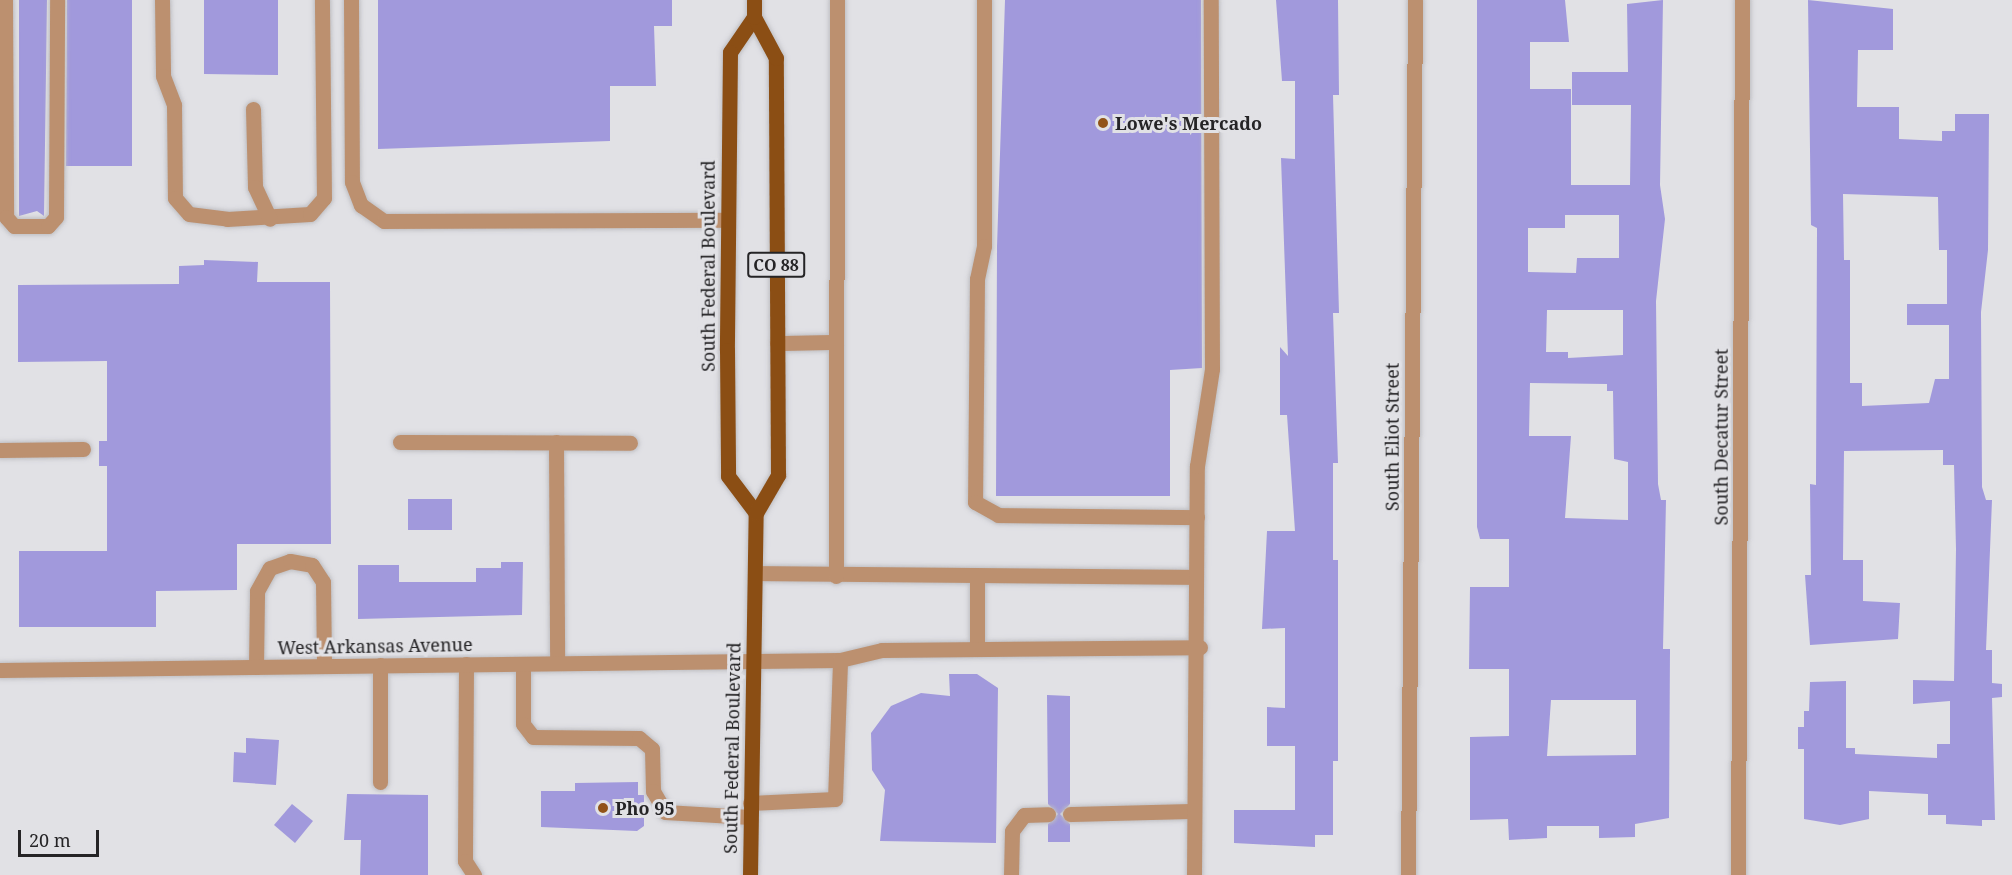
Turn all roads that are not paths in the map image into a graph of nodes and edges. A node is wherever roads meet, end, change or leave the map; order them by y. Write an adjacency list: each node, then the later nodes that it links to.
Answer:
1 (5, 0): 2 (street)
2 (57, 0)
3 (162, 0): 14 (street)
4 (322, 0): 14 (street)
5 (351, 0): 15 (street)
6 (754, 0): 12 (main road, South Federal Boulevard / CO 88)
7 (837, 0): 16 (street)
8 (984, 0): 24 (street)
9 (1212, 0): 24 (street)
10 (1415, 0): 49 (street, South Eliot Street)
11 (1742, 0): 50 (street, South Decatur Street)
12 (754, 17): 15 (main road, South Federal Boulevard / CO 88); 17 (main road, South Federal Boulevard / CO 88)
13 (253, 110): 14 (street)
14 (270, 219)
15 (728, 220): 23 (main road, South Federal Boulevard / CO 88)
16 (836, 342): 17 (street); 26 (street)
17 (777, 343): 23 (main road, South Federal Boulevard / CO 88)
18 (400, 442): 19 (street)
19 (556, 442): 20 (street); 33 (street)
20 (630, 443)
21 (83, 449): 22 (street)
22 (0, 450)
23 (756, 513): 25 (main road, South Federal Boulevard / CO 88)
24 (1197, 517): 28 (street)
25 (754, 573): 26 (street); 32 (main road, South Federal Boulevard / CO 88)
26 (836, 576): 27 (street)
27 (977, 577): 28 (street); 30 (street)
28 (1196, 577): 29 (street)
29 (1200, 646): 30 (street, West Arkansas Avenue); 42 (street)
30 (977, 649): 31 (street, West Arkansas Avenue)
31 (840, 660): 32 (street, West Arkansas Avenue); 41 (street)
32 (751, 661): 33 (street, West Arkansas Avenue); 41 (main road, South Federal Boulevard / CO 88)
33 (557, 663): 35 (street, West Arkansas Avenue)
34 (466, 664): 35 (street, West Arkansas Avenue); 36 (street, West Arkansas Avenue); 45 (street)
35 (523, 664): 41 (street)
36 (380, 665): 37 (street, West Arkansas Avenue); 40 (street)
37 (324, 666): 38 (street, West Arkansas Avenue); 38 (street)
38 (256, 667): 39 (street, West Arkansas Avenue)
39 (0, 670)
40 (380, 782)
41 (750, 810): 46 (main road, South Federal Boulevard / CO 88)
42 (1193, 811): 44 (street); 48 (street)
43 (1048, 814): 47 (street)
44 (1070, 814)
45 (474, 875)
46 (750, 875)
47 (1011, 875)
48 (1194, 875)
49 (1408, 875)
50 (1738, 875)

